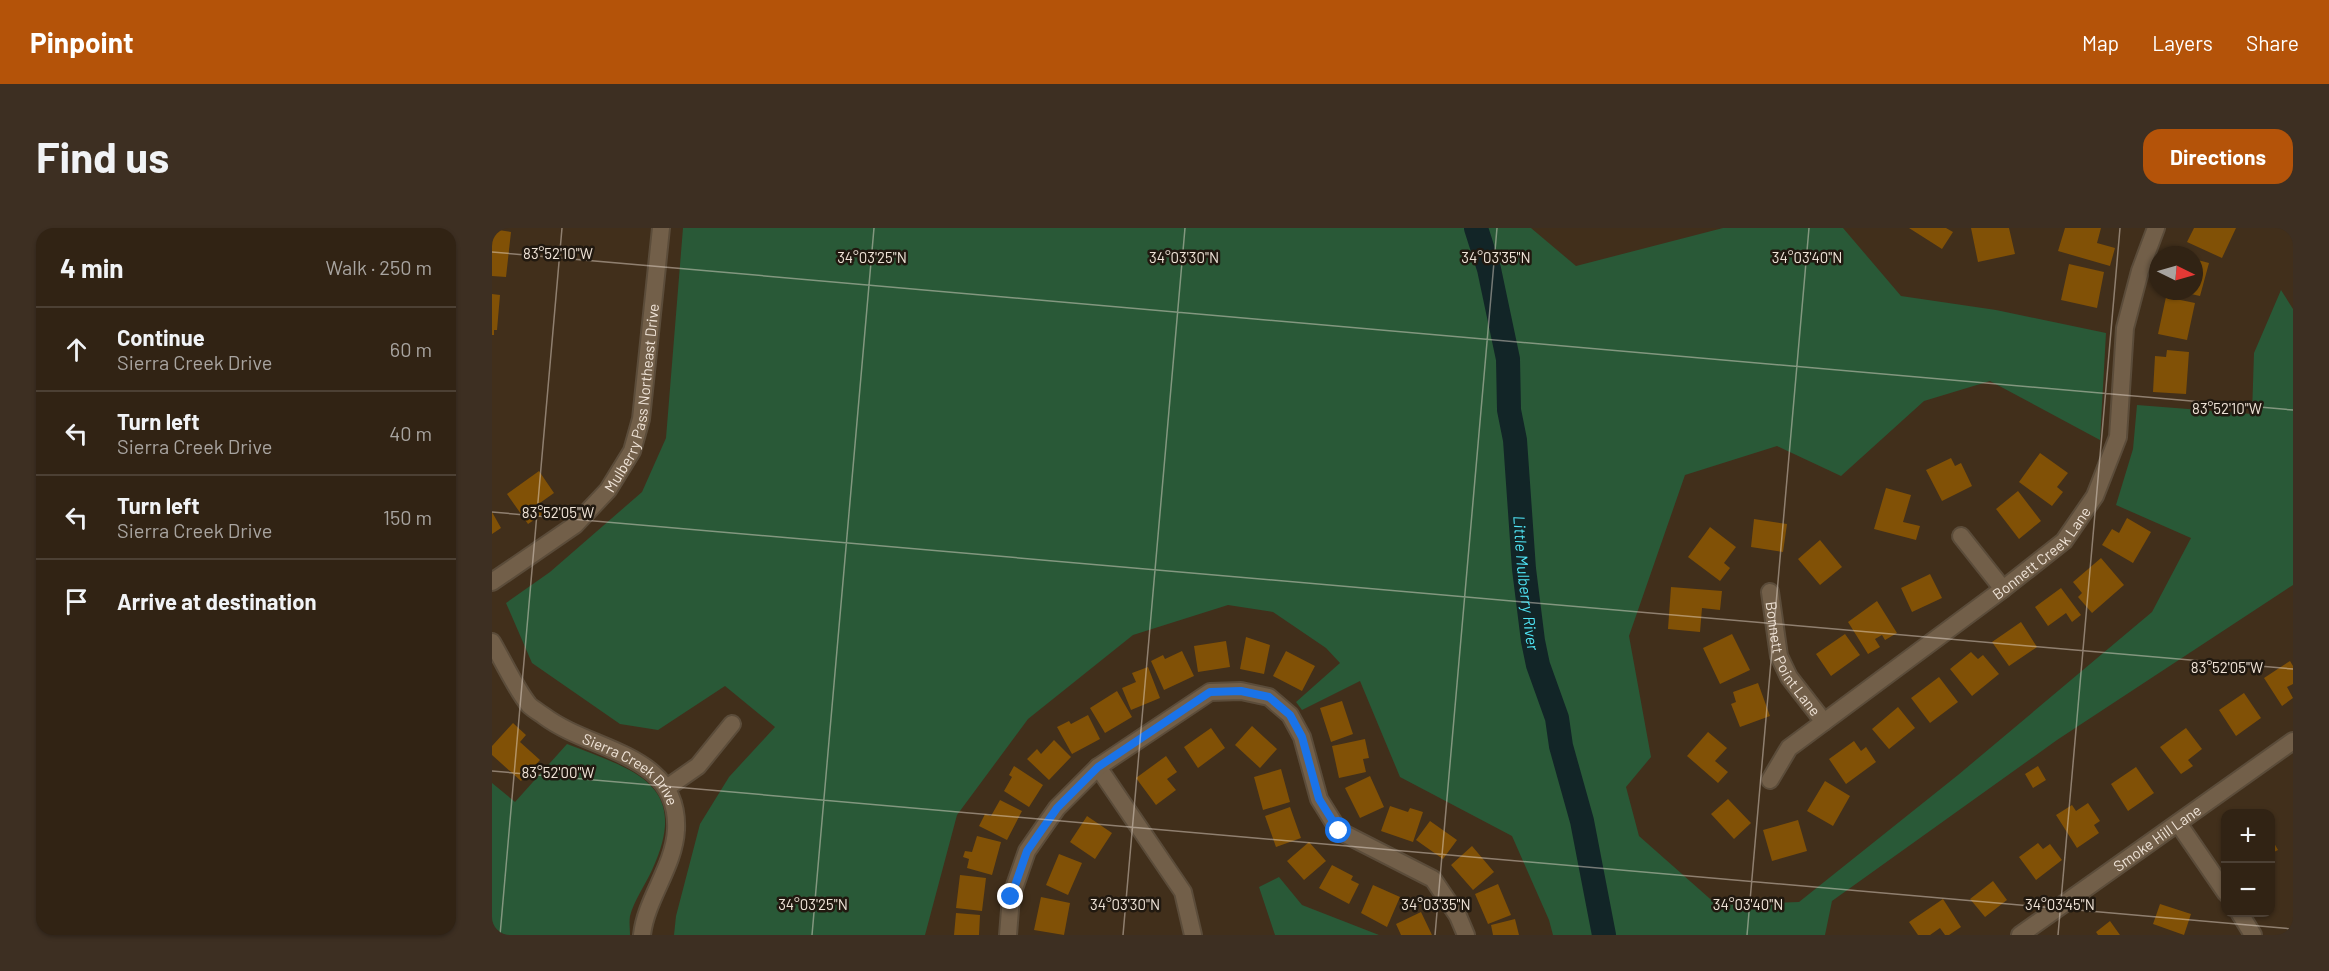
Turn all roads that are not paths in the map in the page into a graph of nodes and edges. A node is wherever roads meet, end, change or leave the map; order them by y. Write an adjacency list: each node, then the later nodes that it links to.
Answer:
1 (661, 228): 4 (street, Mulberry Pass Northeast Drive)
2 (2156, 228): 5 (street, Bonnett Creek Lane)
3 (1961, 536): 5 (street)
4 (492, 582)
5 (2004, 589): 8 (street, Bonnett Creek Lane)
6 (1770, 592): 8 (street, Bonnett Point Lane)
7 (492, 642): 13 (street, Sierra Creek Drive)
8 (1824, 722): 12 (street, Bonnett Creek Lane)
9 (732, 724): 13 (street)
10 (2293, 741): 14 (street, Smoke Hill Lane)
11 (1098, 767): 18 (street); 19 (street); 20 (street)
12 (1770, 780)
13 (668, 787): 17 (street, Sierra Creek Drive)
14 (2178, 823): 15 (street); 21 (street, Smoke Hill Lane)
15 (2221, 886)
16 (2242, 917): 22 (street)
17 (642, 935)
18 (1008, 935)
19 (1193, 935)
20 (1466, 935)
21 (2020, 935)
22 (2253, 935)

